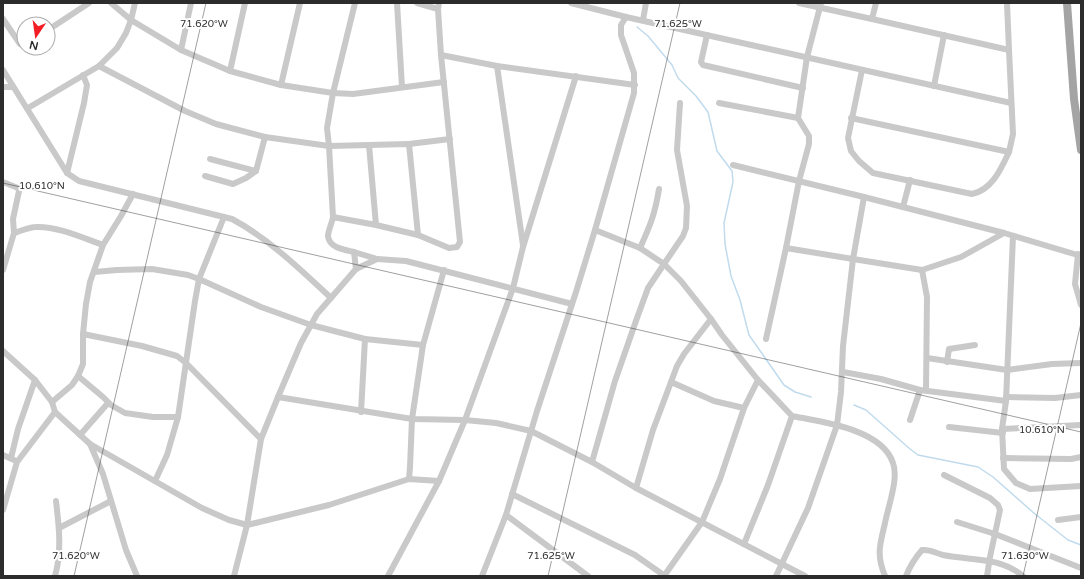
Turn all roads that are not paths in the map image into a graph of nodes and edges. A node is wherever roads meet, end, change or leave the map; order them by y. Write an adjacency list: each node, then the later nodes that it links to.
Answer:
1 (89, 3): 23 (street)
2 (111, 3): 21 (street)
3 (135, 3): 21 (street)
4 (191, 3): 27 (street)
5 (245, 3): 35 (street)
6 (300, 3): 39 (street)
7 (355, 3): 46 (street)
8 (397, 3): 44 (street)
9 (418, 3): 17 (street)
10 (571, 3): 18 (street)
11 (646, 3): 22 (street)
12 (799, 3): 16 (street)
13 (876, 3): 20 (street)
14 (1007, 3): 28 (street)
15 (1067, 3): 58 (main road)
16 (820, 5): 20 (street); 30 (street)
17 (438, 6): 29 (street)
18 (626, 17): 22 (street); 40 (street)
19 (3, 19): 26 (street)
20 (872, 19): 25 (street)
21 (131, 20): 27 (street); 31 (street)
22 (643, 20): 24 (street)
23 (56, 25)
24 (707, 35): 30 (street); 45 (street)
25 (944, 35): 28 (street); 41 (street)
26 (16, 38)
27 (181, 50): 35 (street)
28 (1009, 50): 49 (street)
29 (441, 55): 32 (street); 38 (street)
30 (807, 57): 34 (street); 45 (street)
31 (99, 66): 36 (street); 53 (street)
32 (497, 66): 37 (street); 82 (street)
33 (3, 70): 43 (street)
34 (862, 70): 41 (street); 52 (street)
35 (230, 71): 39 (street)
36 (83, 75): 50 (street); 63 (street)
37 (576, 76): 40 (street); 82 (street)
38 (444, 82): 44 (street); 54 (street)
39 (281, 85): 46 (street)
40 (635, 86): 76 (street)
41 (934, 86): 49 (street)
42 (3, 87): 43 (street)
43 (13, 87): 50 (street)
44 (402, 87): 46 (street)
45 (803, 88): 51 (street)
46 (333, 93): 57 (street)
47 (680, 103): 89 (street)
48 (718, 103): 51 (street)
49 (1011, 103): 59 (street)
50 (28, 108): 63 (street)
51 (798, 118): 66 (street)
52 (851, 118): 59 (street); 65 (street)
53 (265, 138): 57 (street); 62 (street)
54 (450, 139): 55 (street); 79 (street)
55 (409, 144): 56 (street); 79 (street)
56 (369, 145): 57 (street); 75 (street)
57 (328, 146): 74 (street)
58 (1081, 150)
59 (1009, 152): 65 (street)
60 (210, 159): 62 (street)
61 (733, 165): 66 (street)
62 (256, 171): 64 (street)
63 (67, 173): 70 (street)
64 (205, 176)
65 (910, 180): 72 (street)
66 (799, 181): 71 (street); 84 (street)
67 (4, 183): 69 (street); 77 (street)
68 (658, 189): 83 (street)
69 (3, 191)
70 (132, 194): 73 (street); 81 (street)
71 (864, 197): 72 (street); 88 (street)
72 (903, 207): 78 (street)
73 (224, 217): 95 (street); 97 (street)
74 (333, 217): 75 (street); 85 (street)
75 (376, 225): 79 (street)
76 (595, 230): 83 (street); 98 (street)
77 (14, 233): 81 (street); 90 (street)
78 (1004, 233): 80 (street); 93 (street)
79 (418, 235)
80 (1013, 236): 86 (street); 112 (street)
81 (103, 245): 94 (street)
82 (523, 247): 96 (street)
83 (640, 248): 89 (street)
84 (786, 248): 88 (street); 104 (street)
85 (354, 252): 87 (street); 91 (street)
86 (1079, 255): 99 (street)
87 (377, 259): 91 (street); 92 (street)
88 (853, 259): 93 (street); 113 (street)
89 (664, 264): 100 (street); 145 (street)
90 (4, 266)
91 (356, 270): 97 (street)
92 (444, 270): 96 (street); 105 (street)
93 (922, 270): 108 (street)
94 (94, 272): 95 (street); 102 (street)
95 (199, 279): 101 (street); 111 (street)
96 (513, 288): 98 (street); 130 (street)
97 (331, 298): 101 (street)
98 (572, 304): 136 (street)
99 (1081, 304)
100 (711, 319): 116 (street); 117 (street)
101 (311, 325): 103 (street); 120 (street)
102 (83, 334): 111 (street); 114 (street)
103 (365, 339): 105 (street); 126 (street)
104 (766, 339)
105 (423, 345): 129 (street)
106 (975, 345): 109 (street)
107 (3, 351): 115 (street)
108 (927, 358): 109 (street); 118 (street)
109 (947, 362): 112 (street)
110 (1081, 362): 112 (street)
111 (186, 363): 128 (street); 138 (street)
112 (1007, 370): 121 (street)
113 (843, 372): 118 (street); 132 (street)
114 (78, 376): 122 (street); 123 (street)
115 (35, 380): 122 (street); 142 (street)
116 (758, 380): 124 (street); 127 (street)
117 (671, 382): 124 (street); 151 (street)
118 (923, 390): 121 (street); 131 (street)
119 (1081, 395): 121 (street)
120 (278, 397): 126 (street); 138 (street)
121 (1006, 399): 135 (street)
122 (52, 402): 125 (street)
123 (108, 403): 128 (street); 137 (street)
124 (744, 408): 159 (street)
125 (56, 412): 137 (street); 144 (street)
126 (361, 412): 129 (street)
127 (792, 416): 132 (street); 164 (street)
128 (178, 417): 148 (street)
129 (412, 419): 130 (street); 147 (street)
130 (465, 420): 136 (street); 149 (street)
131 (910, 420)
132 (837, 425): 166 (street); 177 (street)
133 (1081, 425): 135 (street)
134 (949, 427): 135 (street)
135 (1002, 431): 143 (street)
136 (531, 432): 145 (street); 152 (street)
137 (80, 436): 139 (street)
138 (262, 439): 161 (street)
139 (90, 444): 148 (street); 154 (street)
140 (3, 455): 142 (street)
141 (1081, 457): 143 (street)
142 (12, 458): 144 (street)
143 (1003, 458): 150 (street)
144 (17, 462): 155 (street)
145 (592, 462): 151 (street)
146 (944, 475): 163 (street)
147 (409, 479): 149 (street); 161 (street)
148 (155, 481): 161 (street)
149 (439, 481): 171 (street)
150 (1081, 486)
151 (636, 488): 159 (street)
152 (512, 494): 156 (street); 174 (street)
153 (56, 501): 162 (street)
154 (112, 501): 162 (street); 169 (street)
155 (3, 510)
156 (506, 515): 172 (street); 173 (street)
157 (1081, 517): 158 (street)
158 (1058, 520)
159 (702, 522): 164 (street); 174 (street)
160 (957, 522): 163 (street)
161 (247, 525): 170 (street)
162 (59, 528): 168 (street)
163 (995, 534): 165 (street); 167 (street)
164 (744, 544): 166 (street)
165 (989, 560): 178 (street); 179 (street); 180 (street)
166 (782, 563): 175 (street); 176 (street)
167 (1081, 568)
168 (55, 576)
169 (137, 576)
170 (234, 576)
171 (388, 576)
172 (482, 576)
173 (588, 576)
174 (664, 576)
175 (776, 576)
176 (805, 576)
177 (885, 576)
178 (906, 576)
179 (987, 576)
180 (1023, 576)

